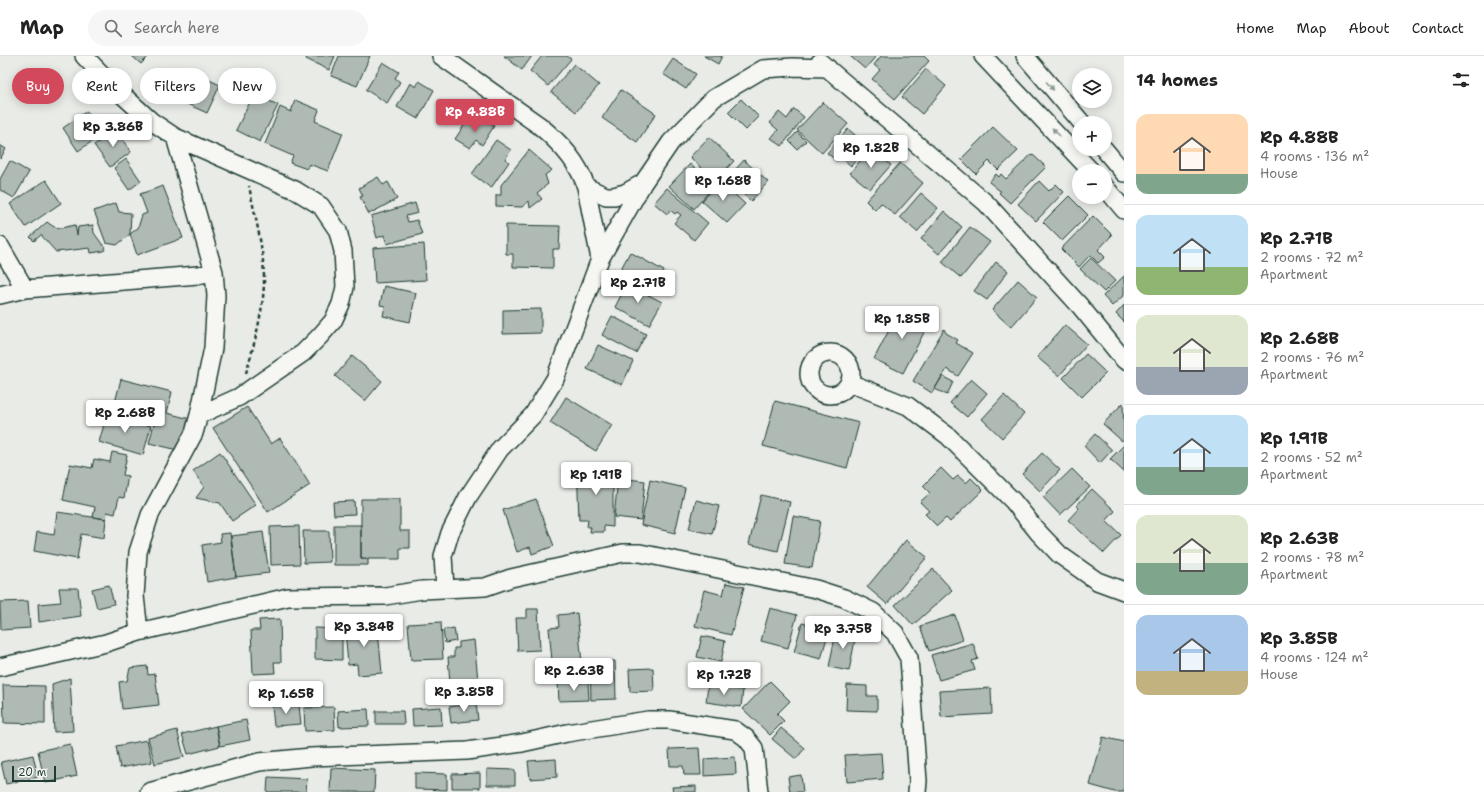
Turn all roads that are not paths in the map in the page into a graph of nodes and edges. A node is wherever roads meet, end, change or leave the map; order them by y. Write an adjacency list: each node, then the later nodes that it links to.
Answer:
1 (84, 56): 9 (street)
2 (441, 56): 14 (street)
3 (811, 56): 7 (street)
4 (983, 56): 11 (street, one-way to 4)
5 (1025, 56): 8 (street, one-way to 8)
6 (763, 63): 7 (street); 13 (street)
7 (828, 68): 22 (street)
8 (1076, 116)
9 (175, 137): 19 (street); 24 (street)
10 (1110, 156): 12 (street)
11 (1085, 164)
12 (1124, 173)
13 (643, 183): 14 (street); 18 (street)
14 (586, 186): 18 (street)
15 (1112, 195): 16 (street)
16 (1124, 210)
17 (0, 246): 20 (street)
18 (600, 259): 25 (street)
19 (214, 272): 20 (street); 24 (street)
20 (25, 289): 21 (street)
21 (0, 295)
22 (1124, 360)
23 (850, 383): 26 (street)
24 (199, 415): 27 (street)
25 (445, 588): 27 (street); 31 (street)
26 (1124, 591)
27 (139, 632): 28 (street)
28 (0, 667)
29 (149, 792): 30 (street)
30 (759, 792)
31 (917, 792)

